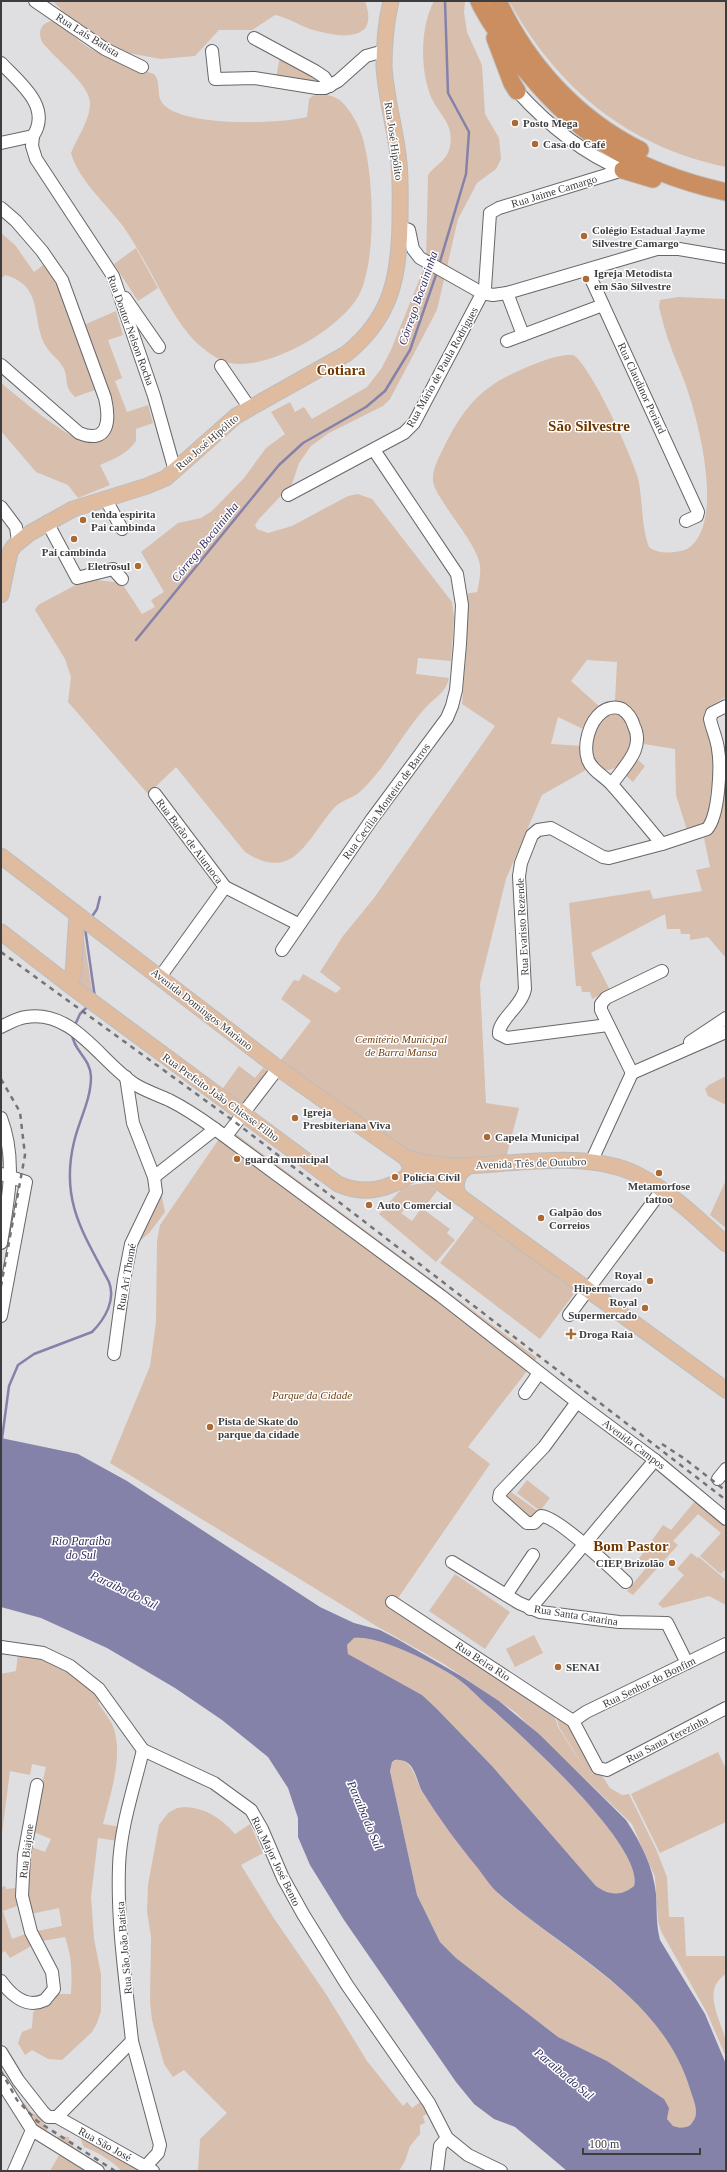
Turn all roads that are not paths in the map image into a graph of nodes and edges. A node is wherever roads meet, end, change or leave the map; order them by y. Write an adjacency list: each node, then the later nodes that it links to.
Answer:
1 (35, 1): 10 (street, Rua Laís Batista)
2 (391, 1): 8 (main road, Rua José Hipólito)
3 (479, 1): 5 (highway)
4 (498, 1): 16 (highway)
5 (489, 21): 12 (highway); 17 (highway)
6 (254, 38): 11 (street)
7 (212, 51): 11 (street)
8 (384, 51): 11 (street); 20 (main road, Rua José Hipólito)
9 (1, 63): 13 (street)
10 (142, 66)
11 (330, 86)
12 (517, 91): 15 (street)
13 (33, 136): 14 (street); 23 (street, Rua Doutor Nelson Rocha)
14 (1, 143)
15 (623, 170): 17 (highway); 19 (street, Rua Jaime Camargo)
16 (726, 181)
17 (726, 193)
18 (1, 208): 31 (street)
19 (489, 217): 24 (street, Rua Mário de Paula Rodrigues)
20 (400, 227): 24 (street); 33 (main road, Rua José Hipólito)
21 (726, 257): 22 (street)
22 (587, 270): 25 (street); 27 (street, Rua Claudinor Periard)
23 (117, 287): 30 (street); 35 (street, Rua Doutor Nelson Rocha)
24 (482, 294): 25 (street); 26 (street, Rua Mário de Paula Rodrigues)
25 (505, 294): 26 (street); 28 (street)
26 (476, 305): 34 (street, Rua Mário de Paula Rodrigues)
27 (603, 305): 28 (street); 39 (street, Rua Claudinor Periard)
28 (523, 335): 29 (street)
29 (507, 341)
30 (159, 347)
31 (1, 365)
32 (221, 366): 33 (street)
33 (250, 407): 35 (main road, Rua José Hipólito)
34 (374, 450): 36 (street, Rua Mário de Paula Rodrigues); 52 (street, Rua Cecília Monteiro de Barros)
35 (175, 471): 37 (main road, Rua José Hipólito)
36 (288, 495)
37 (105, 498): 40 (main road, Rua José Hipólito); 41 (street)
38 (1, 507): 42 (street)
39 (686, 521)
40 (47, 522): 42 (main road, Rua José Hipólito); 43 (street)
41 (122, 529)
42 (24, 538): 44 (main road, Rua José Hipólito)
43 (122, 578)
44 (1, 595)
45 (726, 706): 48 (street, Rua Evaristo Rezende)
46 (612, 784): 46 (street); 48 (street)
47 (155, 794): 50 (street, Rua Barão de Aiuruoca)
48 (662, 844): 59 (street, Rua Evaristo Rezende)
49 (1, 856): 51 (main road, Avenida Domingos Mariano)
50 (226, 888): 52 (street); 56 (street)
51 (80, 917): 56 (main road, Avenida Domingos Mariano); 57 (main road)
52 (298, 924): 54 (street, Rua Cecília Monteiro de Barros)
53 (1, 932): 57 (main road, Rua Prefeito João Chiesse Filho)
54 (282, 950)
55 (662, 971): 59 (street)
56 (160, 977): 63 (main road, Avenida Domingos Mariano)
57 (68, 983): 66 (main road, Rua Prefeito João Chiesse Filho)
58 (726, 1018): 62 (street)
59 (608, 1025): 64 (street)
60 (1, 1027): 65 (street)
61 (726, 1032): 62 (street)
62 (666, 1058): 64 (street)
63 (278, 1068): 66 (street); 70 (main road, Avenida Domingos Mariano)
64 (632, 1073): 71 (street)
65 (126, 1077): 68 (street); 75 (street)
66 (240, 1117): 69 (street); 73 (main road, Rua Prefeito João Chiesse Filho)
67 (1, 1118): 74 (street)
68 (215, 1129): 69 (street); 75 (street)
69 (226, 1136): 84 (street, Avenida Campos)
70 (406, 1158): 72 (main road, Avenida Três de Outubro); 73 (main road)
71 (592, 1160): 72 (main road, Avenida Três de Outubro); 76 (main road, Avenida Três de Outubro)
72 (472, 1165): 77 (main road)
73 (408, 1175): 77 (main road, Rua Prefeito João Chiesse Filho)
74 (6, 1176): 78 (street); 82 (street)
75 (154, 1177): 83 (street, Rua Ari Thomé)
76 (662, 1190): 79 (main road, Avenida Três de Outubro); 80 (street)
77 (459, 1196): 80 (main road, Rua Prefeito João Chiesse Filho)
78 (1, 1243)
79 (726, 1244)
80 (586, 1290): 81 (street); 85 (main road, Rua Prefeito João Chiesse Filho)
81 (569, 1314)
82 (1, 1316)
83 (114, 1354)
84 (539, 1373): 86 (street); 87 (street, Avenida Campos)
85 (726, 1390)
86 (525, 1393)
87 (577, 1402): 88 (street, Avenida Campos); 90 (street)
88 (655, 1460): 89 (street, Avenida Campos); 90 (street)
89 (726, 1519)
90 (585, 1545): 93 (street); 96 (street)
91 (533, 1554): 94 (street)
92 (452, 1562): 94 (street, Rua Santa Catarina)
93 (626, 1582)
94 (506, 1595): 96 (street, Rua Santa Catarina)
95 (392, 1602): 101 (street, Rua Beira Rio)
96 (530, 1609): 99 (street, Rua Santa Catarina)
97 (726, 1644): 99 (street, Rua Senhor do Bonfim)
98 (1, 1647): 102 (street, Rua Major José Bento)
99 (687, 1663): 101 (street, Rua Senhor do Bonfim)
100 (726, 1708): 101 (street, Rua Santa Terezinha)
101 (573, 1721)
102 (143, 1750): 105 (street, Rua São João Batista); 110 (street, Rua Major José Bento)
103 (37, 1785): 104 (street, Rua Biajone)
104 (1, 1981)
105 (132, 2041): 108 (street); 111 (street, Rua São João Batista)
106 (1, 2052): 108 (street, Rua São José)
107 (1, 2081): 109 (street)
108 (57, 2117): 111 (street, Rua São José)
109 (32, 2130): 112 (street); 113 (street)
110 (447, 2138): 114 (street); 115 (street, Rua Major José Bento)
111 (150, 2169)
112 (14, 2171)
113 (98, 2171)
114 (437, 2171)
115 (501, 2171)

